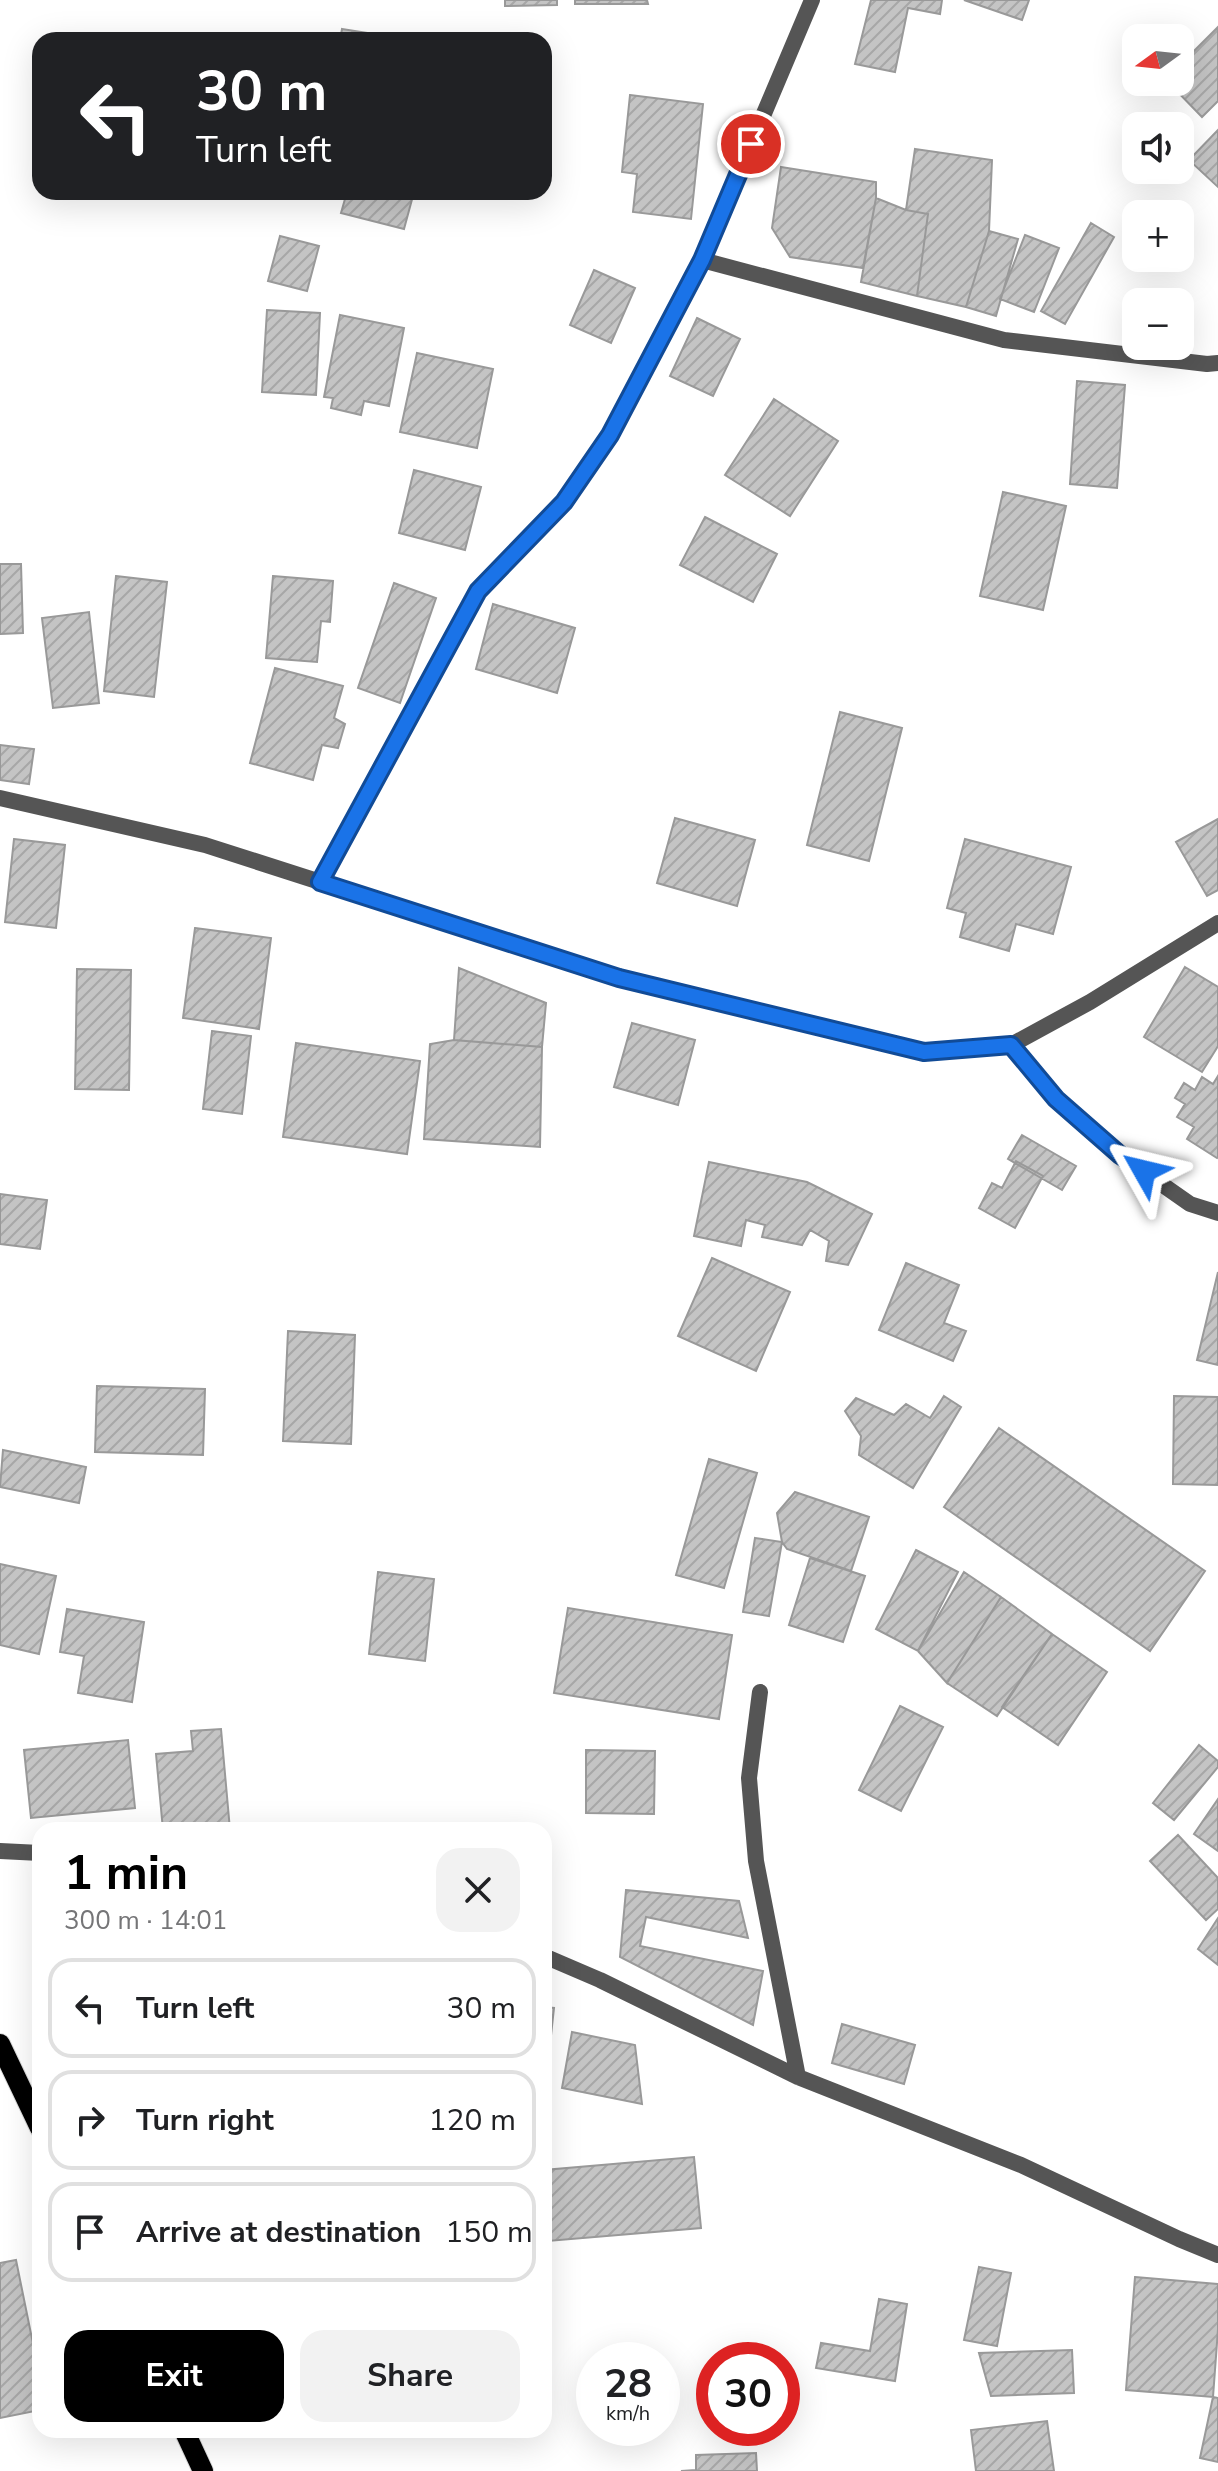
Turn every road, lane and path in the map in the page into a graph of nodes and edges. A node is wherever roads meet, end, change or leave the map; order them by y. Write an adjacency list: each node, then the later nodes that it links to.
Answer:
1 (812, 0): 2 (street)
2 (702, 260): 3 (street); 5 (street)
3 (1218, 363)
4 (0, 798): 5 (street)
5 (320, 882): 7 (street)
6 (1218, 923): 7 (street)
7 (1011, 1045): 8 (street)
8 (1218, 1213)
9 (760, 1692): 14 (street)
10 (0, 1851): 11 (street)
11 (32, 1853)
12 (552, 1959): 14 (street)
13 (0, 2044): 15 (main road)
14 (798, 2077): 16 (street)
15 (32, 2111)
16 (1218, 2255)
17 (188, 2438): 18 (main road)
18 (203, 2471)

